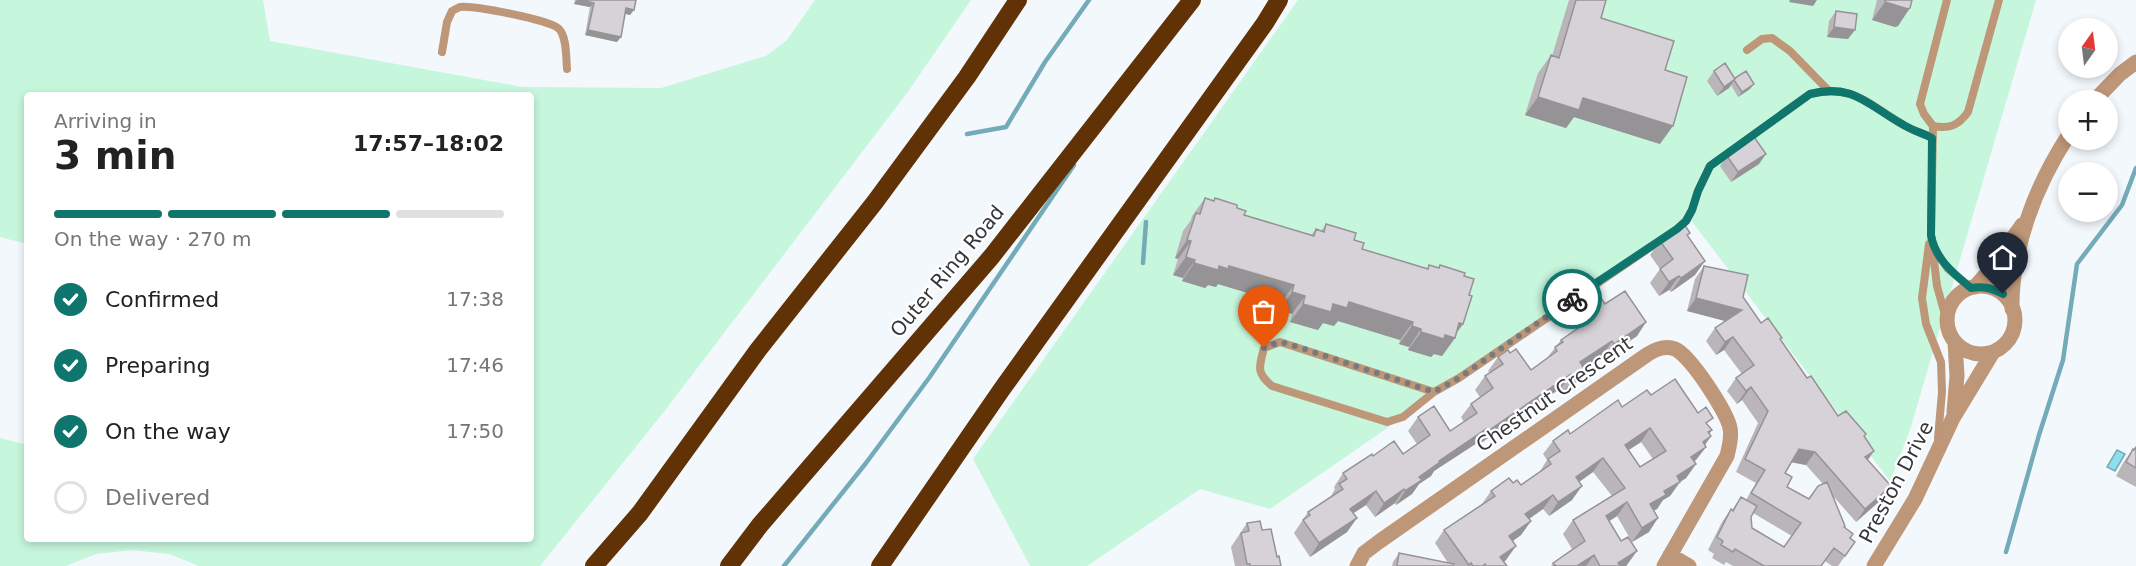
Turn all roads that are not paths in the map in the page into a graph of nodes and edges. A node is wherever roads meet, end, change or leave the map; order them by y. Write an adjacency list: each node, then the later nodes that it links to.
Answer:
1 (1018, 0): 27 (highway)
2 (1192, 0): 28 (highway, Outer Ring Road)
3 (1279, 0): 29 (highway)
4 (1947, 0): 12 (lane)
5 (1999, 0): 12 (lane)
6 (1747, 50): 10 (lane)
7 (442, 52): 9 (lane)
8 (2136, 62): 11 (street)
9 (567, 69)
10 (1827, 89): 13 (lane); 23 (lane)
11 (2105, 90)
12 (1933, 126): 13 (lane)
13 (1932, 138): 16 (lane)
14 (2060, 150): 15 (street, Preston Drive)
15 (2031, 213): 18 (street, Preston Drive); 19 (street, Preston Drive)
16 (1931, 235): 17 (lane); 25 (lane)
17 (1933, 247): 18 (lane); 20 (lane)
18 (1973, 288): 19 (street); 20 (street, Preston Drive)
19 (2012, 309): 22 (street, Preston Drive)
20 (1947, 322): 21 (street, Preston Drive)
21 (1955, 342): 22 (street); 24 (street, Preston Drive)
22 (1993, 352): 24 (street, Preston Drive)
23 (1434, 392): 23 (lane)
24 (1953, 418): 25 (street, Preston Drive)
25 (1937, 452): 32 (street, Preston Drive)
26 (1667, 560): 30 (street, Chestnut Crescent); 31 (street, Chestnut Crescent)
27 (594, 566)
28 (729, 566)
29 (880, 566)
30 (1357, 566)
31 (1689, 566)
32 (1874, 566)

